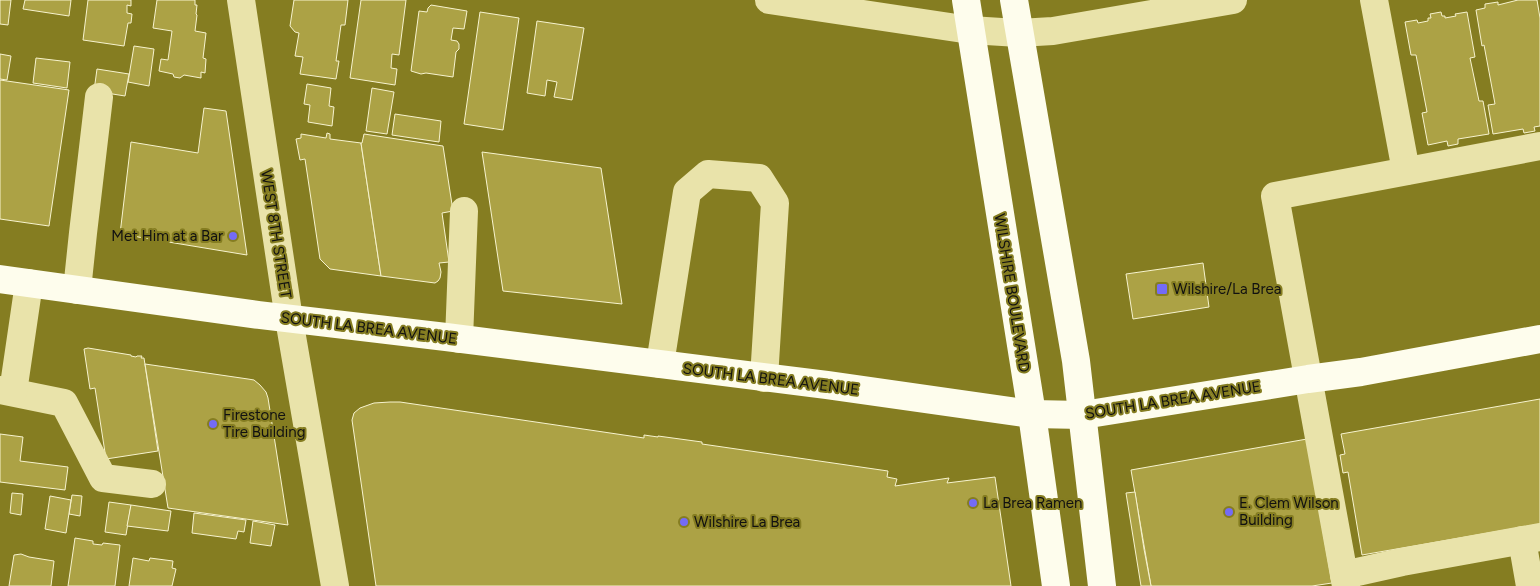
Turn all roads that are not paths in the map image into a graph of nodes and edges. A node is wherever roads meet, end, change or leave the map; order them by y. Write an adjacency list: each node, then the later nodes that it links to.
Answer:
1 (241, 0): 16 (street, WEST 8TH STREET)
2 (769, 0): 7 (street)
3 (966, 0): 7 (main road, WILSHIRE BOULEVARD)
4 (1014, 0): 8 (main road)
5 (1233, 0): 8 (street)
6 (1374, 0): 11 (street)
7 (970, 30): 8 (street); 23 (main road, WILSHIRE BOULEVARD)
8 (1019, 33): 24 (main road)
9 (99, 97): 15 (street)
10 (1540, 146): 11 (street)
11 (1406, 171): 21 (street)
12 (464, 211): 17 (street)
13 (0, 279): 14 (main road, SOUTH LA BREA AVENUE)
14 (29, 283): 15 (main road, SOUTH LA BREA AVENUE); 22 (street)
15 (77, 290): 16 (main road, SOUTH LA BREA AVENUE)
16 (289, 319): 17 (main road, SOUTH LA BREA AVENUE); 28 (street, WEST 8TH STREET)
17 (459, 339): 19 (main road, SOUTH LA BREA AVENUE)
18 (1540, 339): 21 (main road, SOUTH LA BREA AVENUE)
19 (660, 364): 20 (main road, SOUTH LA BREA AVENUE); 20 (street)
20 (764, 378): 23 (main road, SOUTH LA BREA AVENUE)
21 (1308, 379): 24 (main road, SOUTH LA BREA AVENUE); 27 (street)
22 (6, 391): 25 (street)
23 (1032, 414): 24 (main road, SOUTH LA BREA AVENUE); 29 (main road, WILSHIRE BOULEVARD)
24 (1083, 415): 30 (main road)
25 (152, 484)
26 (1531, 539): 27 (street); 31 (street)
27 (1345, 580)
28 (335, 586)
29 (1056, 586)
30 (1102, 586)
31 (1530, 586)

